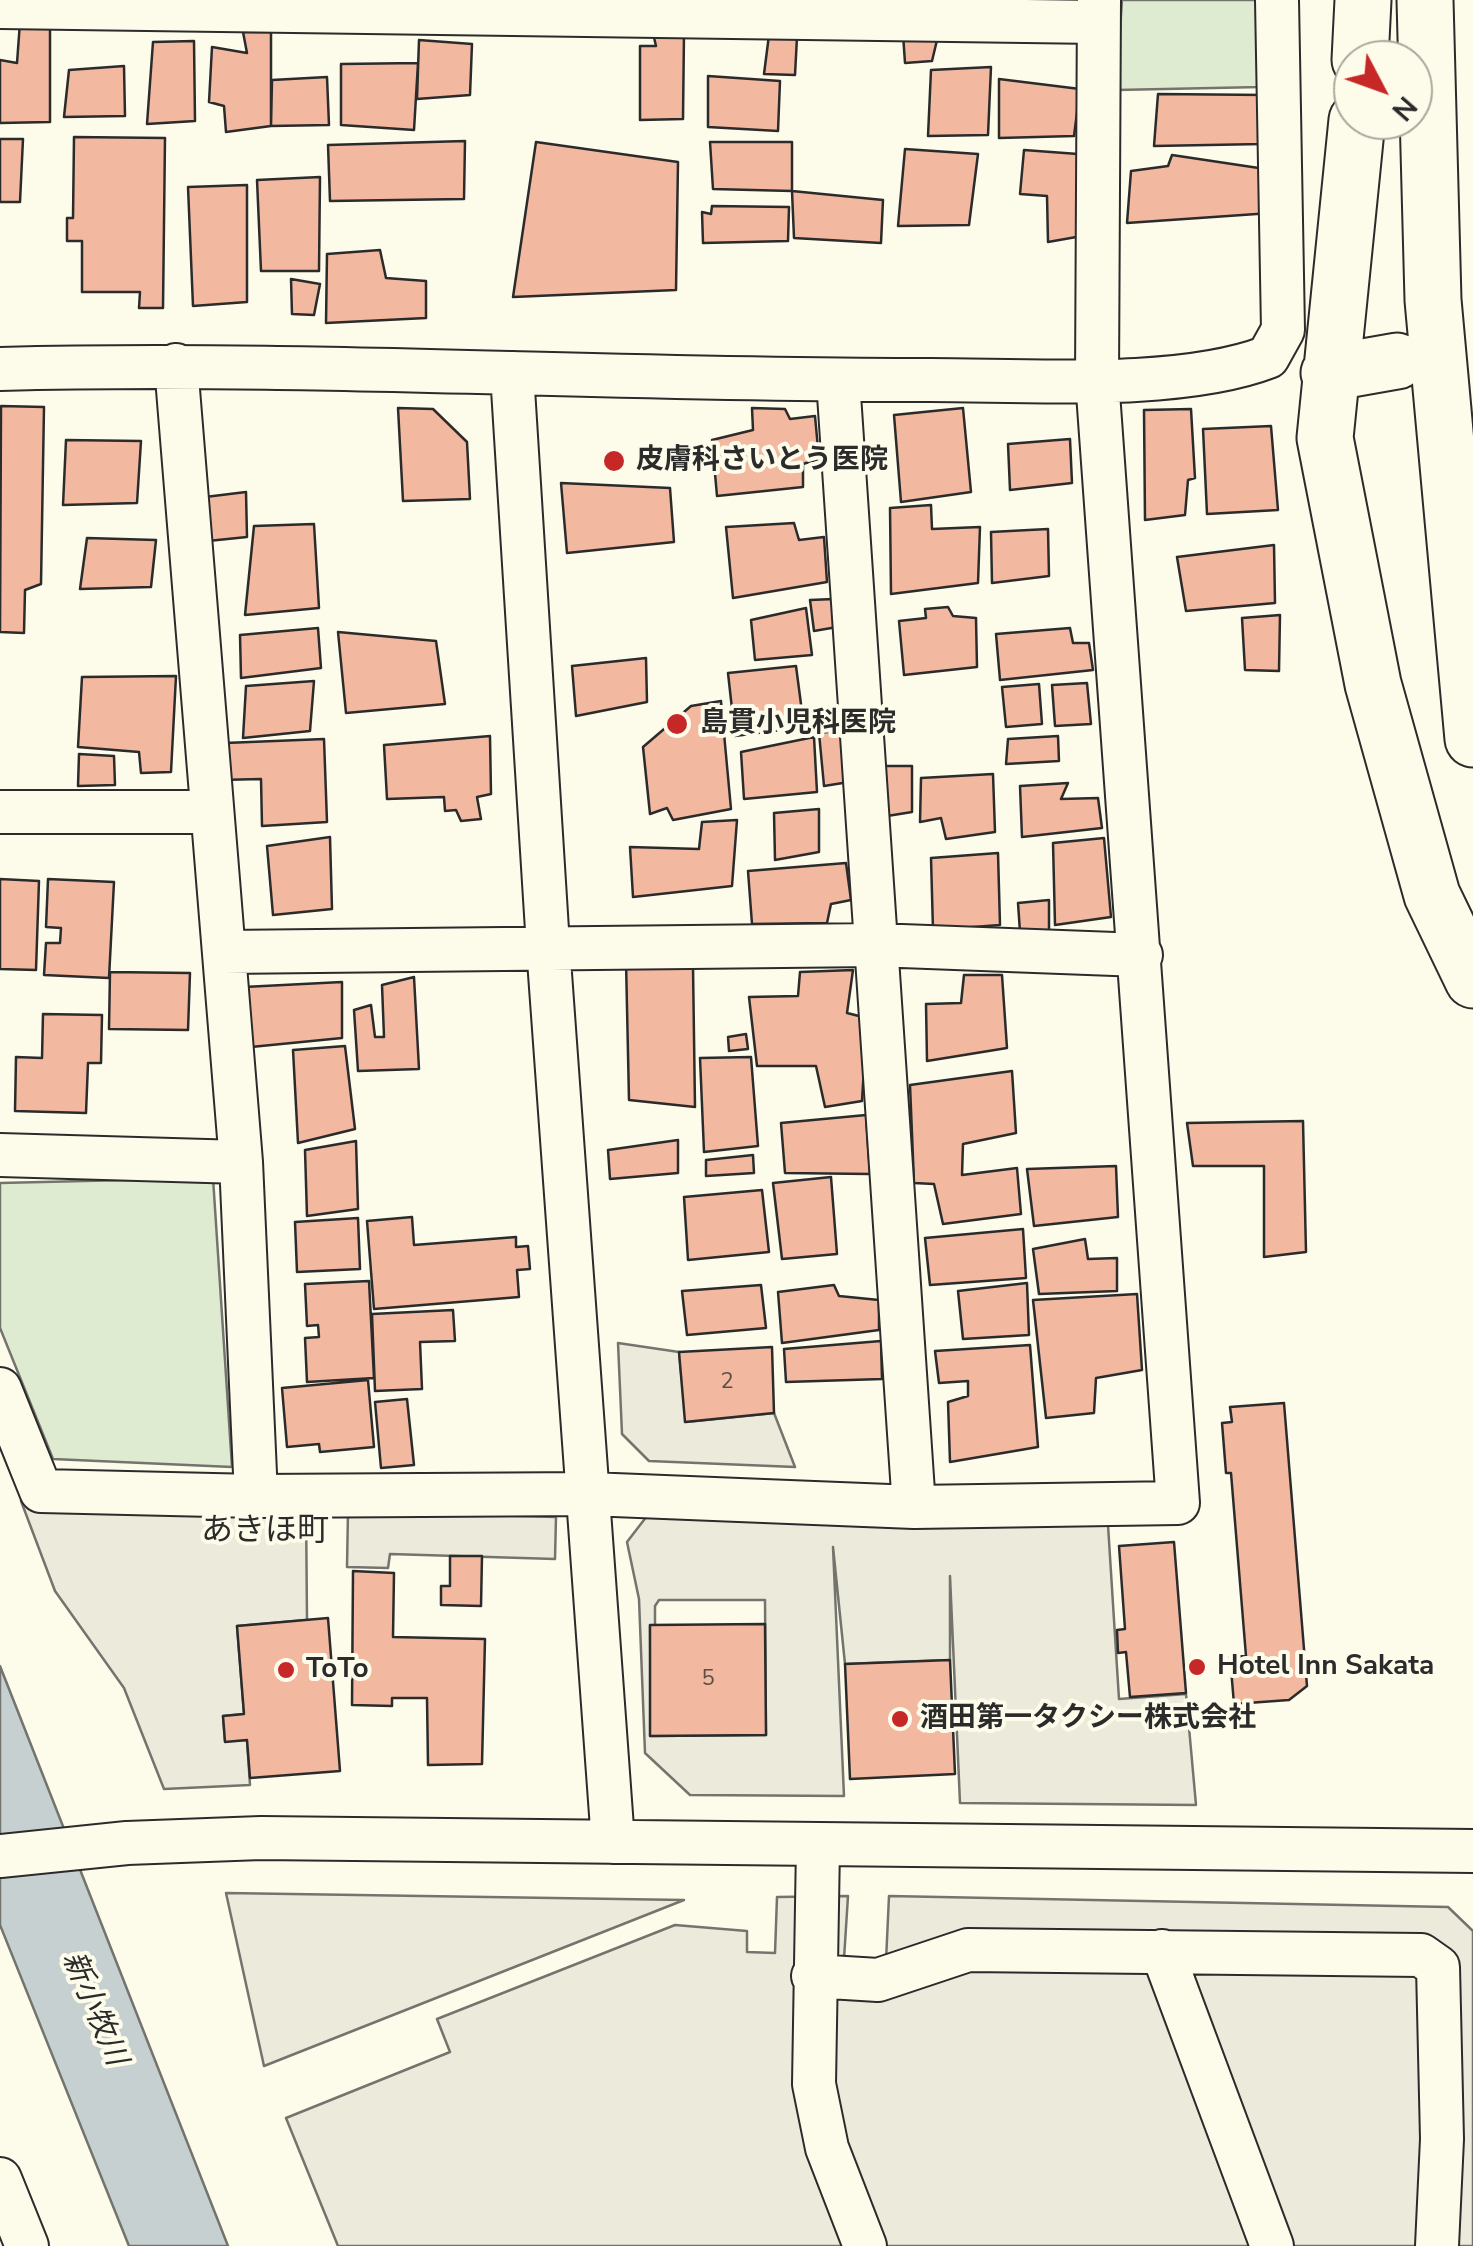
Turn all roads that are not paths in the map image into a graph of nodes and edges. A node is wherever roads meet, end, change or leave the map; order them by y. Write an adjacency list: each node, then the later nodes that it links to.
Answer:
1 (1277, 0): 14 (street)
2 (1363, 0): 6 (highway)
3 (1426, 0): 15 (highway)
4 (0, 7): 5 (street)
5 (1099, 11): 14 (street)
6 (1361, 40)
7 (1355, 140): 12 (highway)
8 (1397, 361): 12 (highway)
9 (176, 365): 10 (street); 11 (street); 17 (street)
10 (0, 369)
11 (512, 372): 13 (street); 19 (street)
12 (1329, 373): 22 (highway)
13 (838, 380): 14 (street); 18 (street)
14 (1097, 380): 21 (street)
15 (1473, 739)
16 (0, 812): 17 (street)
17 (210, 812): 20 (street)
18 (875, 945): 19 (street); 21 (street); 28 (street)
19 (548, 946): 20 (street); 26 (street)
20 (225, 952): 24 (street)
21 (1140, 954): 28 (street)
22 (1473, 980)
23 (0, 1155): 24 (street)
24 (241, 1162): 27 (street)
25 (0, 1389): 27 (street)
26 (589, 1494): 27 (street); 28 (street); 29 (street)
27 (256, 1496)
28 (914, 1507)
29 (613, 1842): 30 (street); 32 (street)
30 (818, 1846): 31 (street); 34 (street)
31 (1473, 1851)
32 (0, 1856)
33 (1162, 1951): 34 (street); 38 (street); 39 (street)
34 (814, 1976): 37 (street)
35 (3, 2194): 36 (street)
36 (27, 2246)
37 (865, 2246)
38 (1272, 2246)
39 (1437, 2246)

